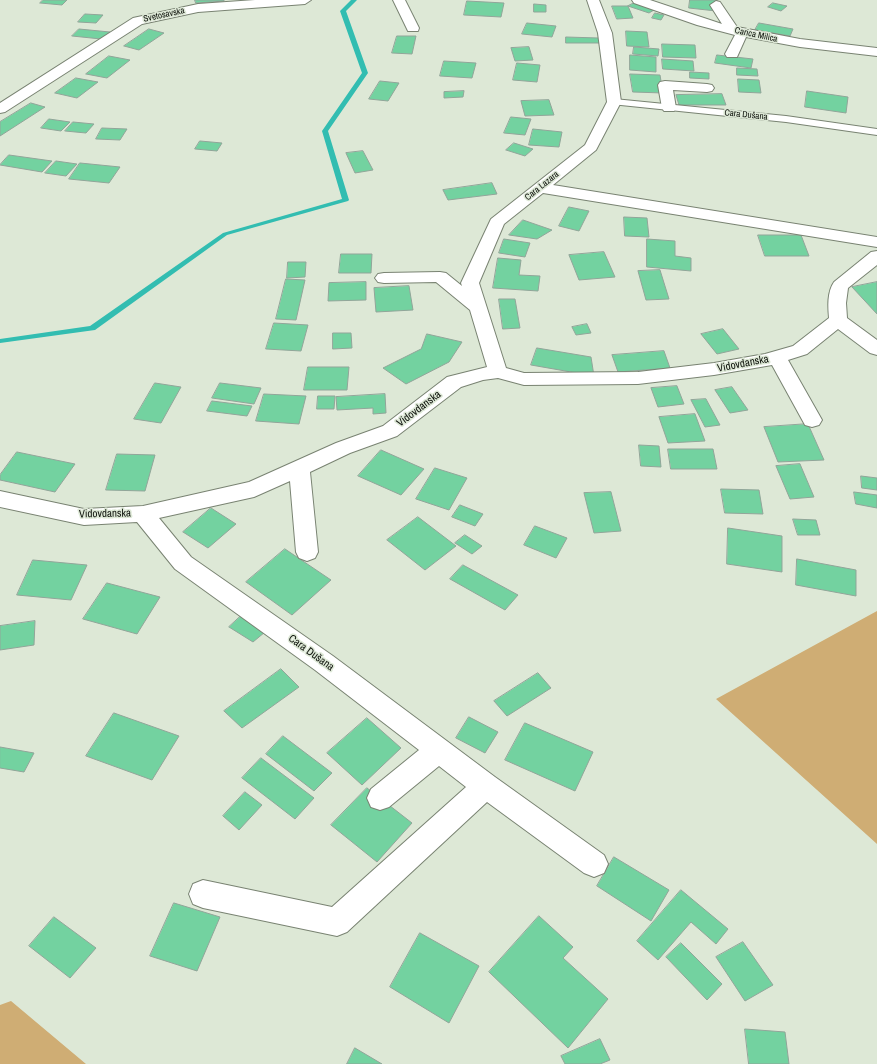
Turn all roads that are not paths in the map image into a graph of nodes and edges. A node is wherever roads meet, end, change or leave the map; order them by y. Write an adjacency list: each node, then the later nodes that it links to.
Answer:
1 (305, 0): 13 (street, Svetosavska)
2 (399, 0): 6 (street)
3 (593, 0): 11 (street)
4 (638, 0): 7 (street, Carica Milica)
5 (716, 5): 7 (street)
6 (413, 28)
7 (738, 32): 8 (street, Carica Milica); 9 (street)
8 (877, 52)
9 (732, 54)
10 (707, 88): 12 (street)
11 (614, 102): 12 (lane, Cara Dušana); 15 (street, Cara Lazara)
12 (669, 108): 14 (lane, Cara Dušana)
13 (0, 109)
14 (877, 132)
15 (539, 188): 16 (street); 19 (street, Cara Lazara)
16 (877, 242)
17 (877, 256): 20 (street)
18 (384, 278): 19 (street)
19 (478, 308): 23 (street, Cara Lazara)
20 (838, 320): 21 (street); 22 (street, Vidovdanska)
21 (877, 349)
22 (777, 357): 23 (street, Vidovdanska); 24 (street)
23 (498, 372): 25 (street, Vidovdanska)
24 (812, 420)
25 (299, 470): 27 (street, Vidovdanska); 28 (street)
26 (0, 499): 27 (street, Vidovdanska)
27 (143, 514): 29 (street, Cara Dušana)
28 (307, 552)
29 (439, 750): 30 (street, Cara Dušana); 31 (street)
30 (486, 786): 32 (street, Cara Dušana); 33 (street)
31 (380, 798)
32 (594, 864)
33 (203, 894)

